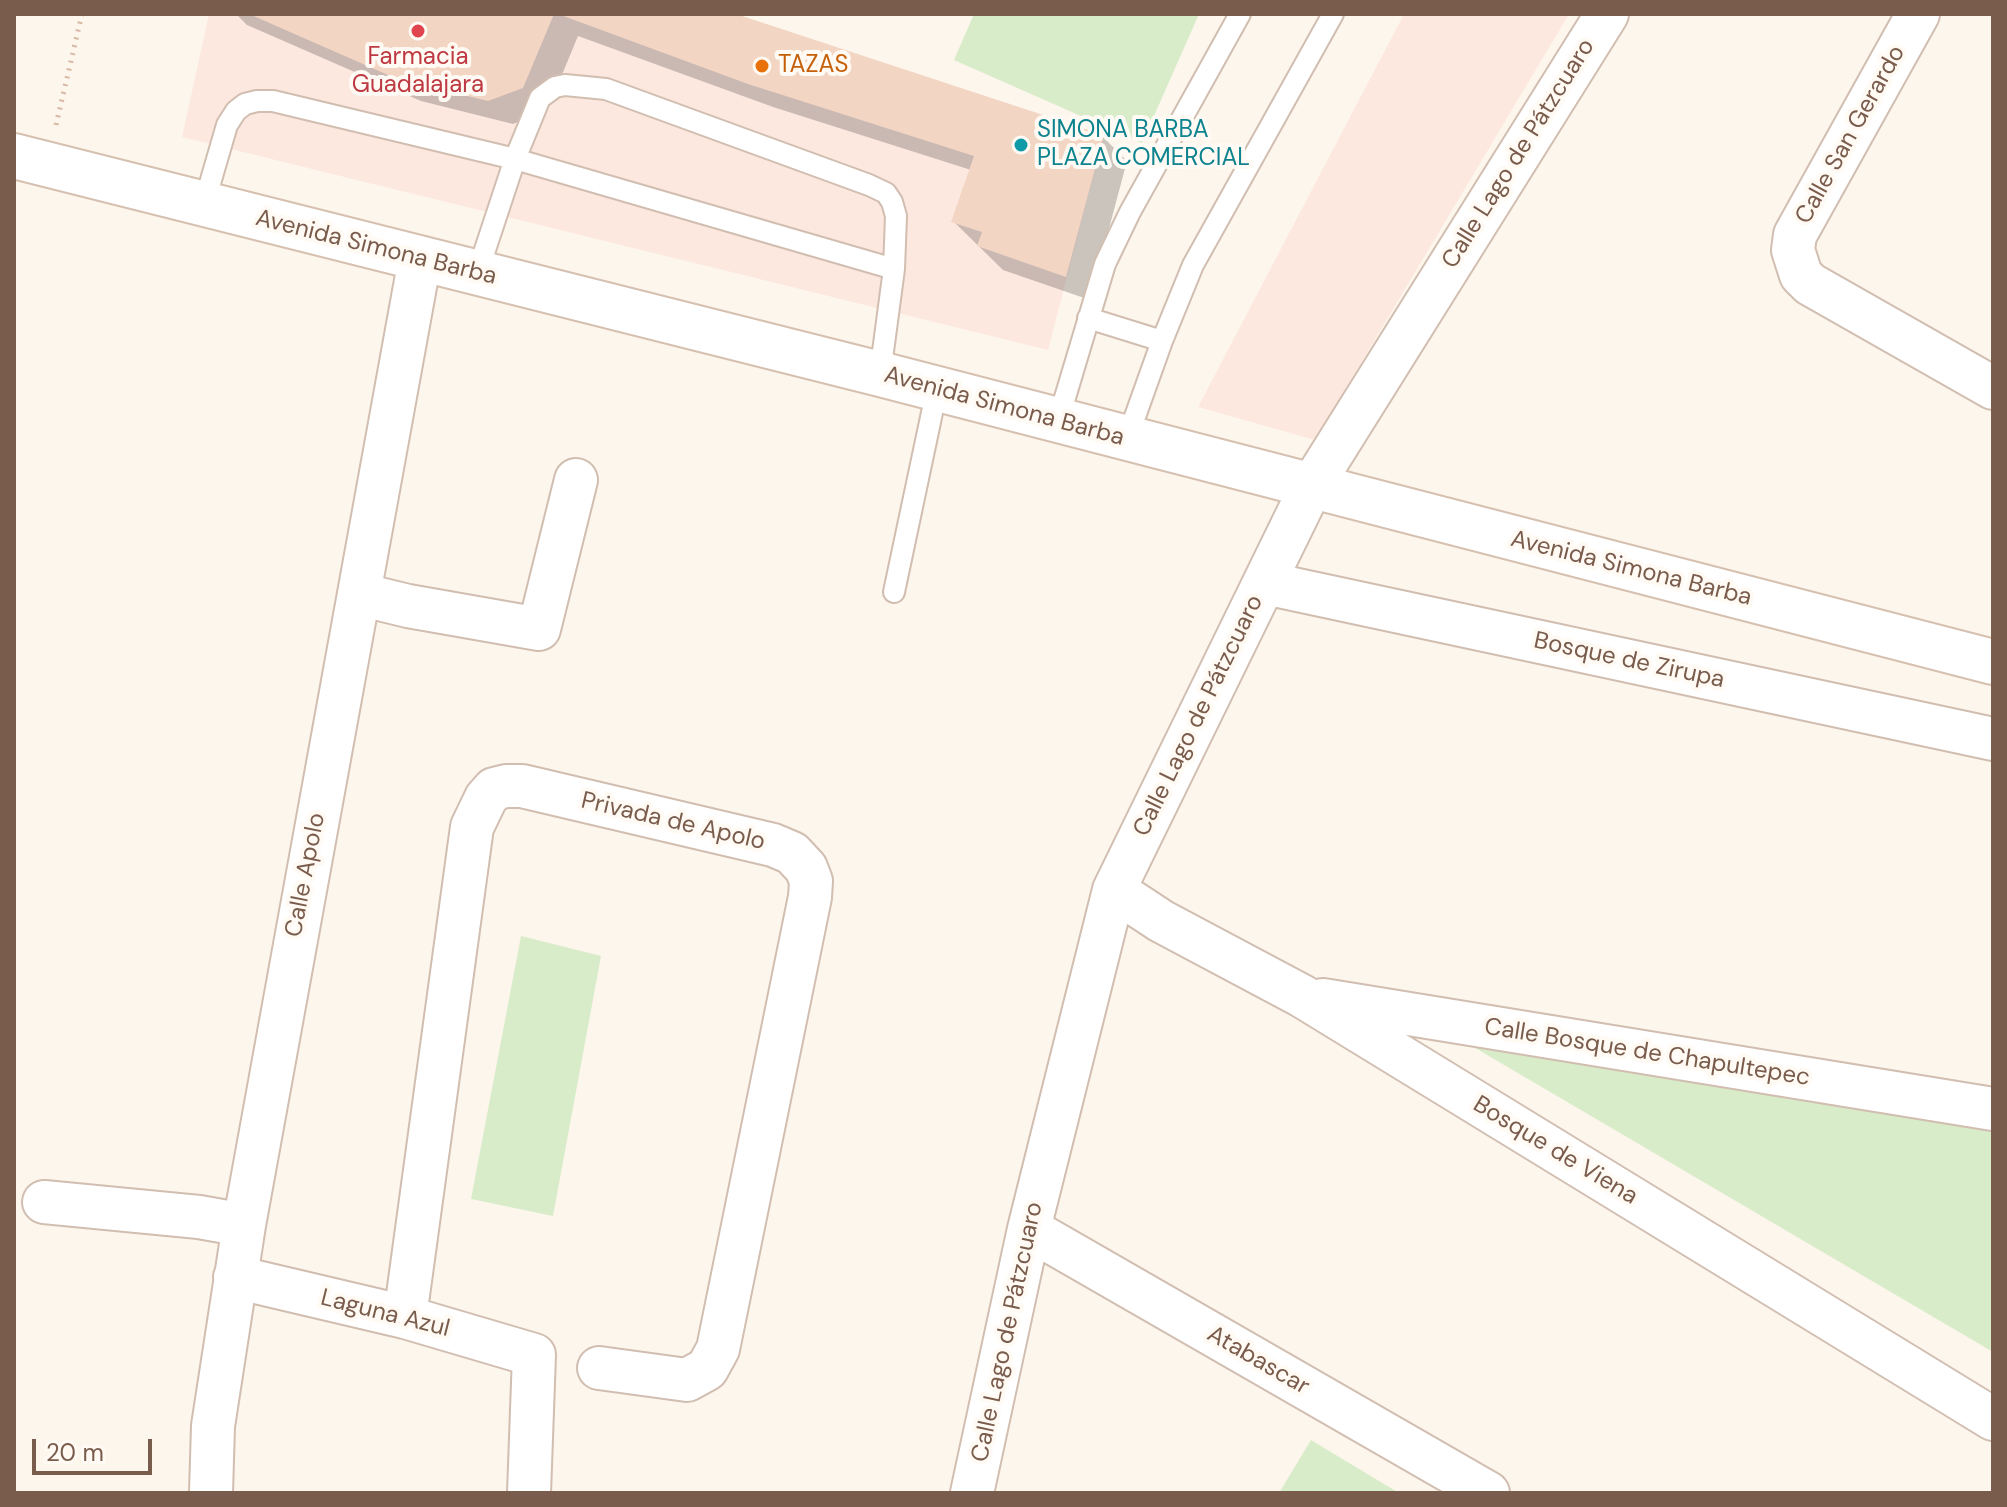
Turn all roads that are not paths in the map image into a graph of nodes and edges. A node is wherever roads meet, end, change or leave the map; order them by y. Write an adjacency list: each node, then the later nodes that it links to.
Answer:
1 (1240, 14): 11 (lane)
2 (1333, 14): 12 (lane)
3 (1607, 14): 19 (street, Calle Lago de Pátzcuaro)
4 (1918, 14): 14 (street, Calle San Gerardo)
5 (515, 159): 7 (lane); 9 (lane); 9 (lane); 10 (lane)
6 (30, 160): 7 (main road, Avenida Simona Barba)
7 (204, 204): 8 (main road, Avenida Simona Barba)
8 (420, 259): 10 (main road, Avenida Simona Barba); 22 (street, Calle Apolo)
9 (894, 269): 13 (lane)
10 (477, 274): 13 (main road, Avenida Simona Barba)
11 (1088, 318): 12 (lane); 16 (lane)
12 (1162, 341): 17 (lane)
13 (880, 374): 15 (main road, Avenida Simona Barba)
14 (1993, 388)
15 (937, 389): 16 (main road, Avenida Simona Barba); 21 (lane)
16 (1058, 421): 17 (main road, Avenida Simona Barba)
17 (1127, 439): 19 (main road, Avenida Simona Barba)
18 (576, 480): 22 (street)
19 (1311, 487): 20 (street, Calle Lago de Pátzcuaro); 23 (main road, Avenida Simona Barba)
20 (1265, 583): 24 (street, Bosque de Zirupa); 25 (street, Calle Lago de Pátzcuaro)
21 (894, 592)
22 (359, 594): 29 (street, Calle Apolo)
23 (1993, 662)
24 (1993, 739)
25 (1114, 890): 26 (street, Bosque de Viena); 30 (street, Calle Lago de Pátzcuaro)
26 (1302, 996): 27 (street, Calle Bosque de Chapultepec); 34 (street, Bosque de Viena)
27 (1993, 1109)
28 (44, 1202): 29 (street)
29 (244, 1225): 31 (street, Calle Apolo)
30 (1029, 1229): 37 (street, Calle Lago de Pátzcuaro); 38 (street, Atabascar)
31 (235, 1277): 32 (street, Laguna Azul); 35 (street, Calle Apolo)
32 (405, 1317): 33 (street, Privada de Apolo); 36 (street, Laguna Azul)
33 (599, 1368)
34 (1993, 1419)
35 (211, 1493)
36 (529, 1493)
37 (972, 1493)
38 (1488, 1493)

